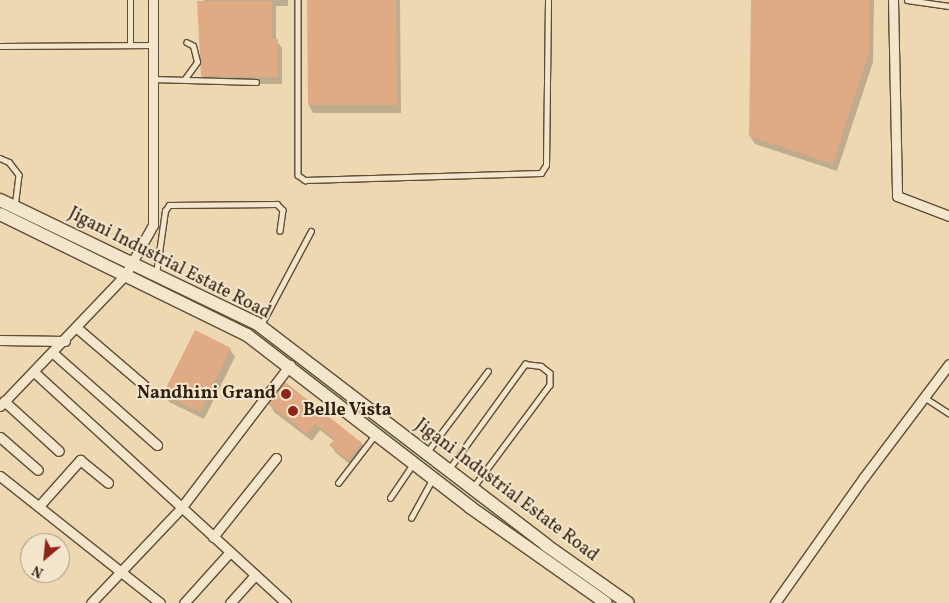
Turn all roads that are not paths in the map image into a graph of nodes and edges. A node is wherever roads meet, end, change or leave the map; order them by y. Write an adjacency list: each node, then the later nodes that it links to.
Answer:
1 (130, 0): 9 (lane)
2 (154, 0): 10 (street)
3 (298, 0): 4 (lane)
4 (548, 0)
5 (893, 0): 21 (street)
6 (907, 0): 7 (lane)
7 (949, 6)
8 (187, 43): 13 (lane)
9 (130, 45): 10 (lane); 11 (lane)
10 (153, 45): 12 (street)
11 (0, 46)
12 (153, 79): 13 (lane); 18 (street)
13 (184, 80): 14 (lane)
14 (256, 82)
15 (0, 158): 17 (lane)
16 (0, 200): 17 (main road, Jigani Industrial Estate Road)
17 (15, 207): 24 (main road, Jigani Industrial Estate Road)
18 (153, 210): 19 (lane); 24 (street)
19 (165, 211): 22 (lane); 25 (lane)
20 (0, 214): 24 (main road, Jigani Industrial Estate Road)
21 (949, 216)
22 (280, 231)
23 (312, 231): 26 (lane)
24 (128, 269): 25 (main road, Jigani Industrial Estate Road); 27 (street); 32 (main road, Jigani Industrial Estate Road)
25 (156, 275): 26 (main road, Jigani Industrial Estate Road)
26 (260, 326): 43 (main road, Jigani Industrial Estate Road)
27 (77, 328): 29 (street); 35 (street)
28 (0, 340): 29 (street)
29 (65, 341): 30 (street)
30 (53, 354): 34 (street); 41 (street)
31 (949, 364): 36 (street)
32 (290, 366): 39 (main road, Jigani Industrial Estate Road); 55 (street)
33 (488, 371): 43 (lane)
34 (34, 372): 37 (street); 55 (street)
35 (144, 386)
36 (924, 397): 38 (lane); 68 (street)
37 (2, 404): 42 (street)
38 (949, 414)
39 (377, 432): 45 (main road, Jigani Industrial Estate Road); 51 (lane)
40 (0, 437): 46 (street)
41 (157, 445)
42 (59, 451)
43 (426, 453): 47 (main road, Jigani Industrial Estate Road)
44 (276, 458): 57 (street)
45 (414, 461): 49 (main road, Jigani Industrial Estate Road); 53 (lane)
46 (38, 470)
47 (448, 470): 52 (main road, Jigani Industrial Estate Road); 52 (lane)
48 (0, 476): 54 (street)
49 (434, 477): 56 (lane); 66 (main road, Jigani Industrial Estate Road)
50 (108, 483): 54 (street)
51 (338, 483)
52 (473, 489): 67 (main road, Jigani Industrial Estate Road)
53 (390, 498)
54 (39, 506): 59 (street)
55 (182, 508): 57 (street); 59 (street)
56 (411, 518)
57 (213, 537): 58 (street)
58 (230, 552): 60 (street); 63 (street)
59 (120, 571): 61 (street); 62 (street)
60 (255, 575): 64 (street); 65 (street)
61 (92, 603)
62 (160, 603)
63 (184, 603)
64 (230, 603)
65 (286, 603)
66 (606, 603)
67 (628, 603)
68 (776, 603)

